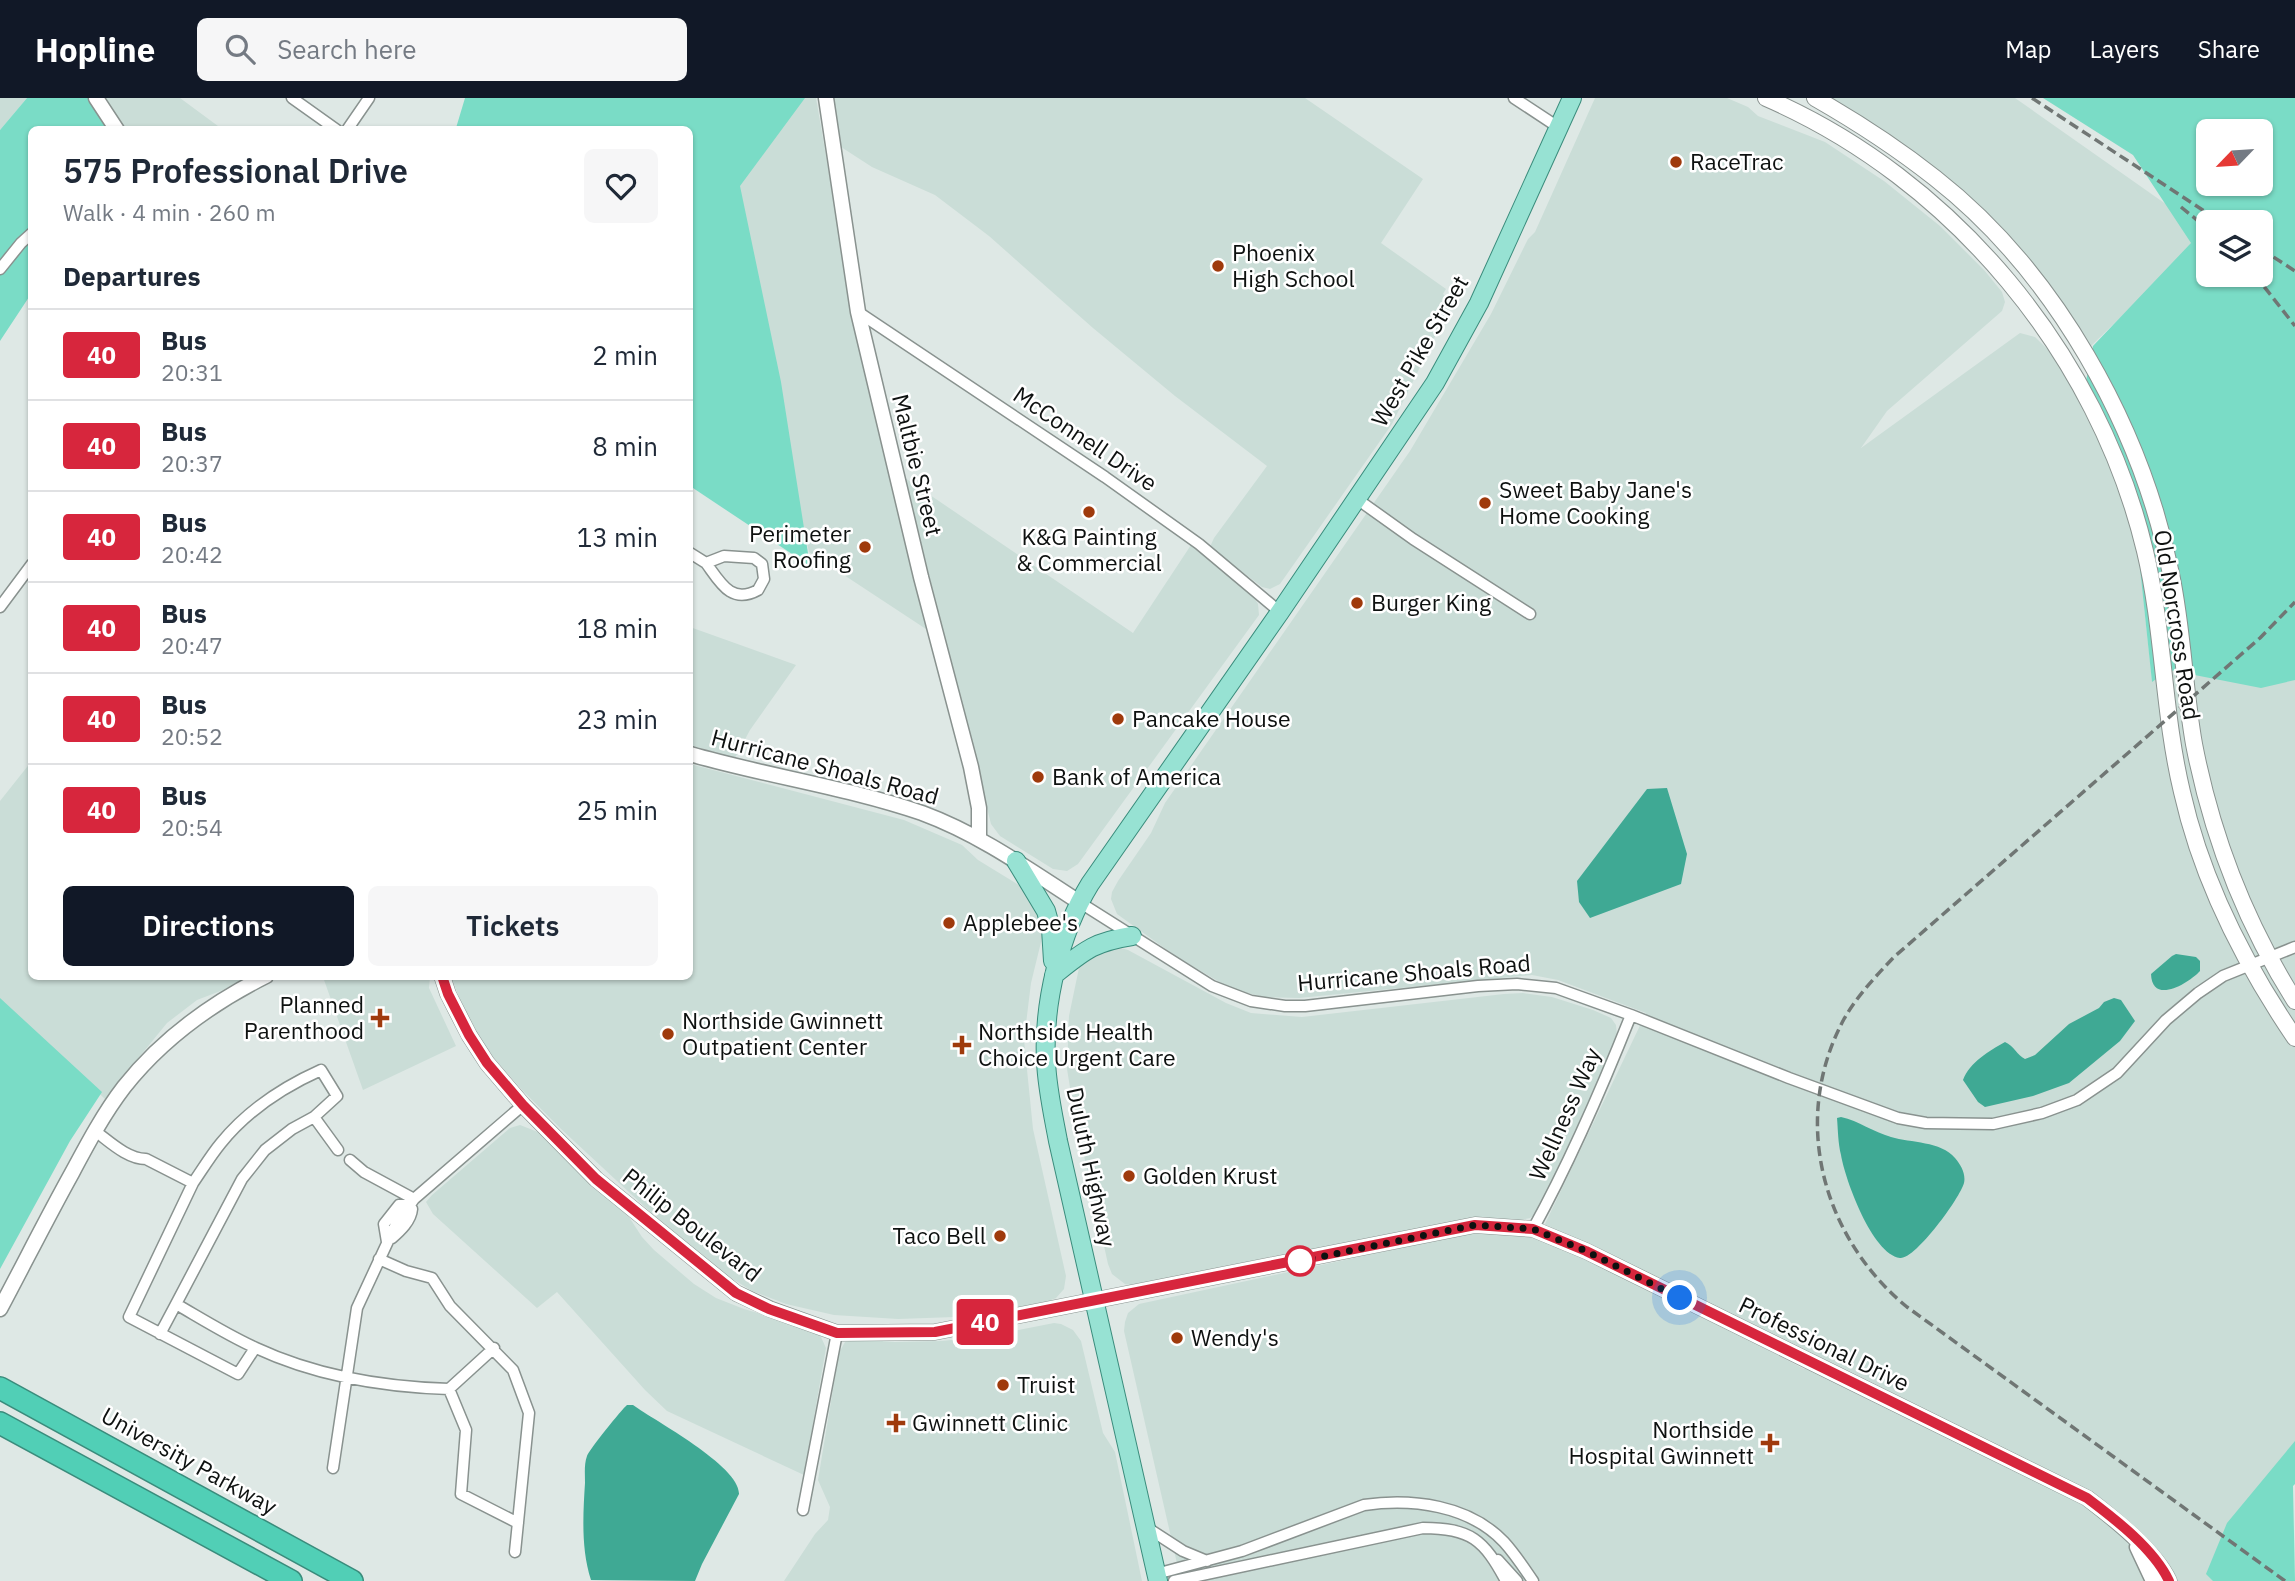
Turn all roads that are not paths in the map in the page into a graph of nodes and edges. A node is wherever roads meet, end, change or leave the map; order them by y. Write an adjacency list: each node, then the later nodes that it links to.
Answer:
1 (96, 98): 9 (street)
2 (292, 98): 10 (street)
3 (369, 98): 11 (street)
4 (826, 98): 15 (street, Maltbie Street)
5 (1514, 98): 12 (street)
6 (1572, 98): 12 (main road, West Pike Street)
7 (1766, 98): 30 (main road, Old Norcross Road)
8 (1815, 98): 29 (main road, Old Norcross Road)
9 (114, 126)
10 (331, 126)
11 (351, 126)
12 (1559, 127): 16 (main road, West Pike Street)
13 (28, 237): 14 (street)
14 (0, 269)
15 (858, 312): 21 (street, McConnell Drive); 24 (street, Maltbie Street)
16 (1357, 499): 21 (main road, West Pike Street); 22 (street)
17 (693, 554): 18 (street)
18 (706, 563): 18 (street)
19 (28, 569): 20 (street)
20 (0, 607)
21 (1280, 612): 26 (main road, Duluth Highway)
22 (1530, 614)
23 (693, 755): 24 (street, Hurricane Shoals Road)
24 (979, 839): 25 (street, Hurricane Shoals Road)
25 (1016, 861): 26 (street, Hurricane Shoals Road); 31 (main road)
26 (1079, 902): 27 (street, Hurricane Shoals Road); 31 (main road, Duluth Highway)
27 (1132, 936): 31 (main road); 35 (street, Hurricane Shoals Road)
28 (2295, 947): 29 (street, Hurricane Shoals Road)
29 (2268, 957): 30 (street, Hurricane Shoals Road); 34 (main road, Old Norcross Road)
30 (2249, 965): 35 (street, Hurricane Shoals Road); 36 (main road, Old Norcross Road)
31 (1054, 975): 48 (main road, Duluth Highway)
32 (259, 980): 39 (street)
33 (443, 980): 37 (street, Philip Boulevard)
34 (2295, 1001)
35 (1631, 1015): 45 (street, Wellness Way)
36 (2295, 1038)
37 (523, 1105): 43 (street); 51 (street, Philip Boulevard)
38 (314, 1117): 40 (street); 42 (street); 49 (street)
39 (96, 1128): 42 (street); 50 (street)
40 (338, 1150)
41 (350, 1160): 43 (street)
42 (193, 1183): 52 (street)
43 (413, 1201): 44 (street); 44 (street)
44 (400, 1217): 46 (street); 46 (street)
45 (1533, 1229): 48 (street, Professional Drive); 63 (street, Professional Drive)
46 (387, 1242): 47 (street)
47 (379, 1259): 54 (street); 55 (street)
48 (1095, 1301): 51 (street, Philip Boulevard); 62 (main road, Duluth Highway)
49 (176, 1304): 52 (street); 53 (street)
50 (1, 1308)
51 (837, 1333): 60 (street)
52 (160, 1334): 53 (street)
53 (255, 1348): 55 (street)
54 (494, 1348): 57 (street); 61 (street)
55 (346, 1377): 57 (street); 59 (street)
56 (0, 1388): 70 (highway, University Parkway)
57 (449, 1389): 61 (street)
58 (0, 1423): 69 (highway)
59 (333, 1468)
60 (803, 1510)
61 (518, 1522): 64 (street)
62 (1146, 1527): 66 (street); 68 (main road, Duluth Highway)
63 (2134, 1539): 76 (street); 77 (street, Professional Drive)
64 (515, 1552)
65 (1491, 1553): 67 (street); 73 (street); 74 (street)
66 (1207, 1561): 68 (street); 75 (street)
67 (1211, 1573): 71 (street); 72 (street)
68 (1157, 1577)
69 (290, 1581)
70 (352, 1581)
71 (1174, 1581)
72 (1197, 1581)
73 (1506, 1581)
74 (1517, 1581)
75 (1533, 1581)
76 (2153, 1581)
77 (2169, 1581)

